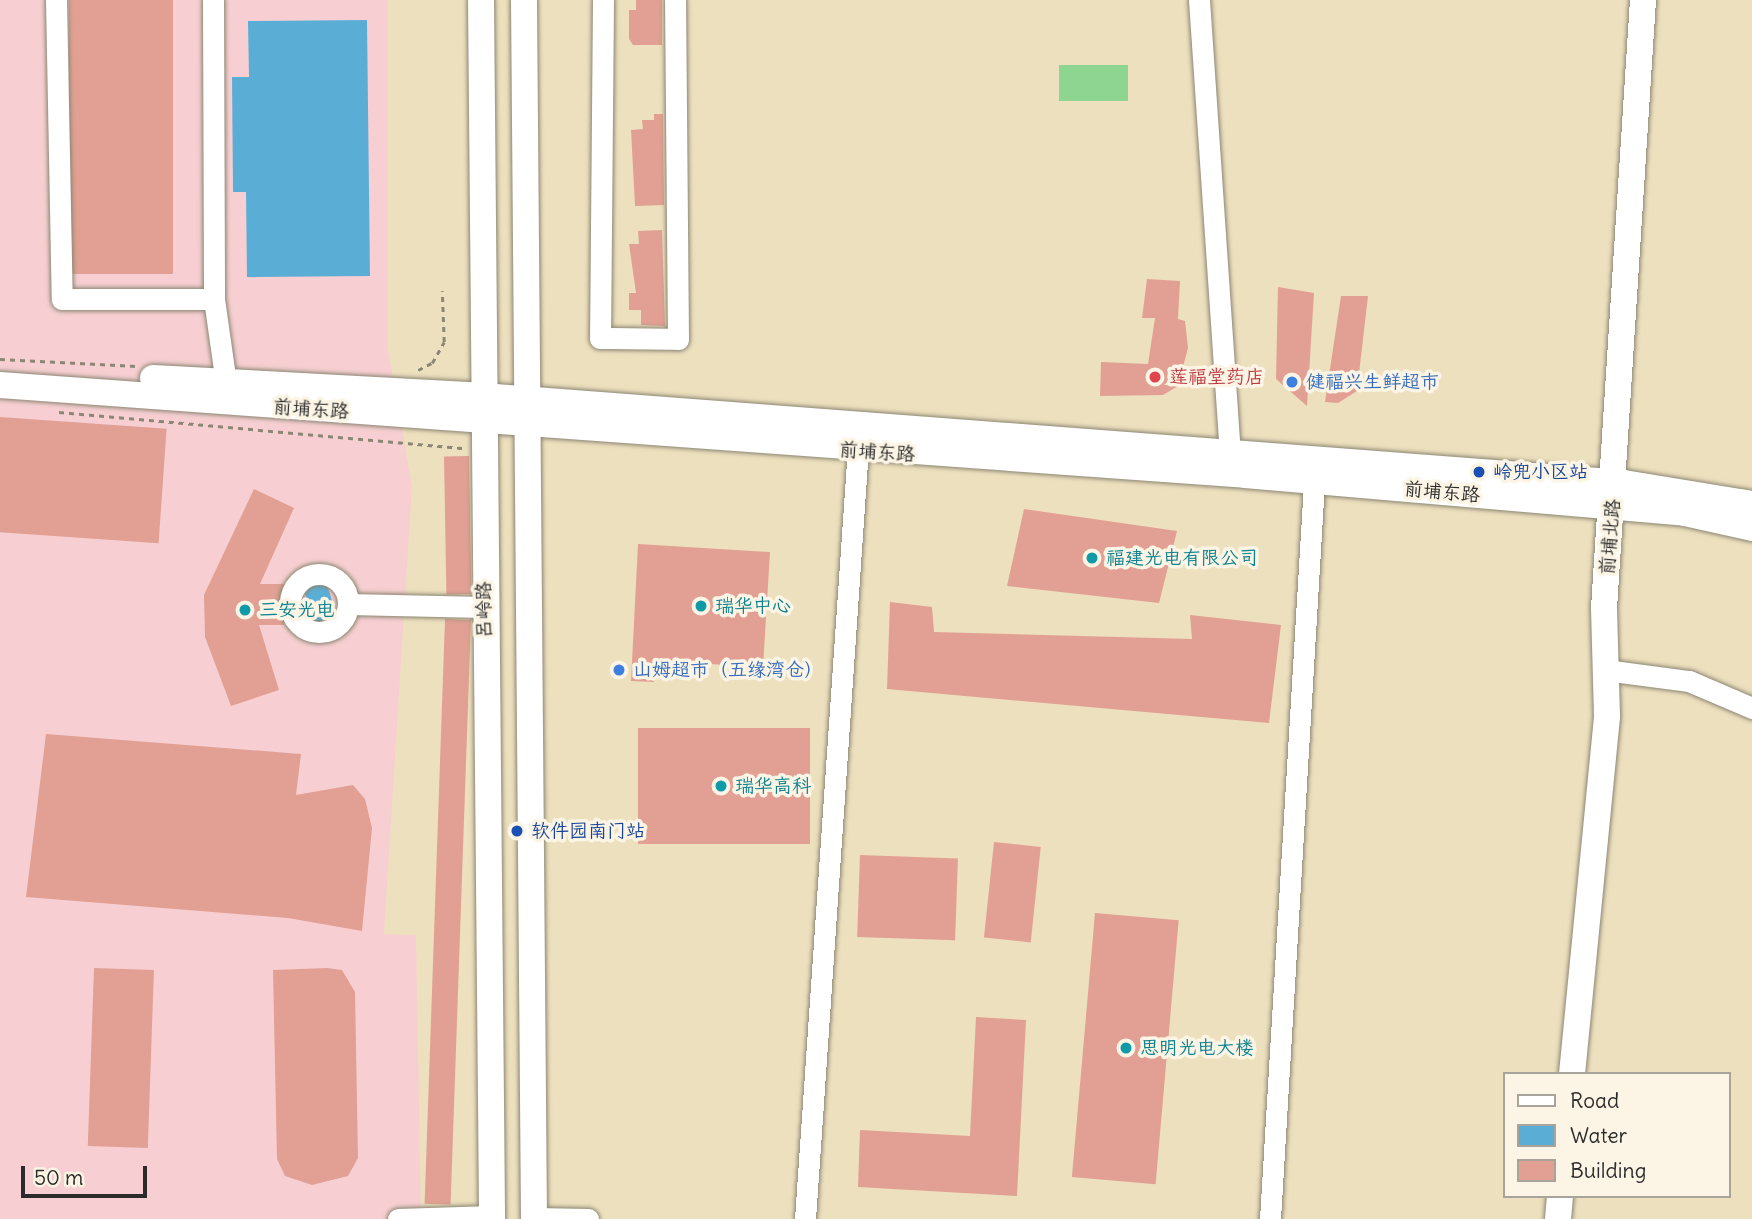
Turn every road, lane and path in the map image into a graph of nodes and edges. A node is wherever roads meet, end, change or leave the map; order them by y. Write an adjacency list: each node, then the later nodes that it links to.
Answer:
1 (56, 0): 9 (street)
2 (213, 0): 9 (street)
3 (481, 0): 13 (main road, 吕岭路)
4 (524, 0): 15 (main road)
5 (603, 0): 6 (street)
6 (675, 0)
7 (1199, 0): 18 (street)
8 (1643, 0): 20 (main road, 前埔北路)
9 (214, 299): 11 (street)
10 (0, 368): 11 (main road, 前埔东路)
11 (226, 383): 13 (main road, 前埔东路)
12 (0, 385): 13 (main road, 前埔东路)
13 (483, 409): 15 (main road, 前埔东路); 17 (main road, 吕岭路)
14 (54, 412): 17 (path)
15 (527, 412): 16 (main road, 前埔东路); 30 (main road)
16 (858, 439): 18 (main road, 前埔东路); 33 (street)
17 (482, 449): 24 (main road, 吕岭路)
18 (1231, 465): 19 (main road, 前埔东路)
19 (1315, 471): 20 (main road, 前埔东路); 34 (street)
20 (1613, 494): 21 (main road, 前埔东路); 22 (main road, 前埔东路); 25 (main road, 前埔北路)
21 (1752, 504)
22 (1752, 528)
23 (348, 604): 24 (street)
24 (484, 607): 29 (main road, 吕岭路)
25 (1605, 670): 26 (street); 27 (main road, 前埔北路)
26 (1752, 709)
27 (1572, 1072)
28 (1560, 1198): 35 (main road)
29 (492, 1217): 31 (street)
30 (534, 1218): 32 (street)
31 (398, 1219)
32 (588, 1219)
33 (805, 1219)
34 (1270, 1219)
35 (1558, 1219)

